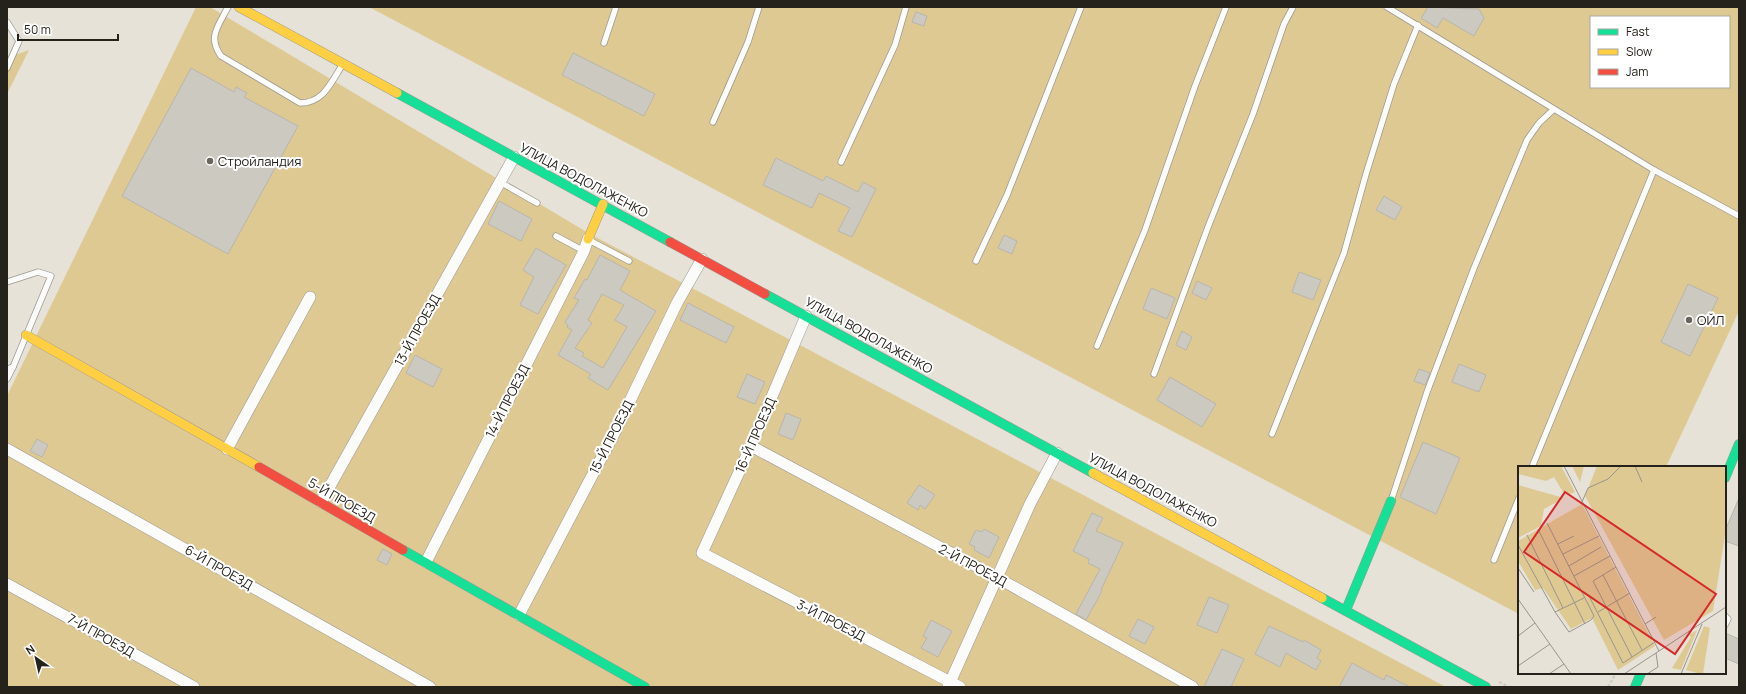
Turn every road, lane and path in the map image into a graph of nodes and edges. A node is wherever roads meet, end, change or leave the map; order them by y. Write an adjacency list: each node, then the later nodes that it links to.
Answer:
1 (228, 7): 13 (lane)
2 (239, 7): 13 (main road, УЛИЦА ВОДОЛАЖЕНКО)
3 (616, 7): 12 (lane)
4 (759, 7): 16 (lane)
5 (906, 7): 18 (lane)
6 (1081, 7): 29 (lane)
7 (1226, 7): 34 (lane)
8 (1293, 7): 36 (lane)
9 (1387, 7): 11 (lane)
10 (7, 22): 14 (lane)
11 (1418, 25): 15 (lane); 38 (lane)
12 (604, 43)
13 (343, 64): 17 (main road, УЛИЦА ВОДОЛАЖЕНКО)
14 (7, 68)
15 (1553, 110): 19 (lane); 47 (lane)
16 (713, 122)
17 (514, 157): 20 (street, 13-Й ПРОЕЗД); 22 (main road, УЛИЦА ВОДОЛАЖЕНКО)
18 (841, 162)
19 (1654, 170): 23 (lane); 44 (lane)
20 (500, 182): 21 (lane); 48 (street, 13-Й ПРОЕЗД)
21 (537, 203)
22 (603, 204): 25 (main road); 27 (main road, УЛИЦА ВОДОЛАЖЕНКО)
23 (1739, 216)
24 (556, 236): 26 (lane)
25 (588, 239): 26 (street, 14-Й ПРОЕЗД); 28 (lane)
26 (584, 251): 51 (street, 14-Й ПРОЕЗД)
27 (702, 259): 32 (main road, УЛИЦА ВОДОЛАЖЕНКО); 55 (street, 15-Й ПРОЕЗД)
28 (629, 260)
29 (976, 261)
30 (7, 282): 33 (lane)
31 (310, 296): 42 (street)
32 (806, 316): 40 (street, 16-Й ПРОЕЗД); 43 (main road, УЛИЦА ВОДОЛАЖЕНКО)
33 (26, 335): 35 (lane); 42 (main road, 5-Й ПРОЕЗД)
34 (1097, 346)
35 (10, 368): 37 (lane)
36 (1154, 374)
37 (7, 379)
38 (1272, 434)
39 (1739, 444): 45 (main road)
40 (750, 446): 49 (street, 16-Й ПРОЕЗД); 52 (street, 2-Й ПРОЕЗД)
41 (7, 449): 60 (street, 6-Й ПРОЕЗД)
42 (227, 449): 48 (main road, 5-Й ПРОЕЗД)
43 (1057, 453): 52 (street); 54 (main road, УЛИЦА ВОДОЛАЖЕНКО)
44 (1532, 466)
45 (1726, 476)
46 (1518, 500): 50 (lane)
47 (1391, 501): 54 (main road)
48 (321, 502): 51 (main road, 5-Й ПРОЕЗД)
49 (702, 553): 58 (street, 3-Й ПРОЕЗД)
50 (1494, 560)
51 (426, 562): 55 (main road, 5-Й ПРОЕЗД)
52 (996, 577): 58 (street); 62 (street, 2-Й ПРОЕЗД)
53 (7, 584): 59 (street, 7-Й ПРОЕЗД)
54 (1346, 610): 63 (main road, УЛИЦА ВОДОЛАЖЕНКО)
55 (519, 615): 61 (main road, 5-Й ПРОЕЗД)
56 (1615, 674): 64 (path)
57 (1640, 674): 65 (main road)
58 (952, 685)
59 (194, 687)
60 (430, 687)
61 (645, 687)
62 (1193, 687)
63 (1486, 687)
64 (1608, 687)
65 (1634, 687)

